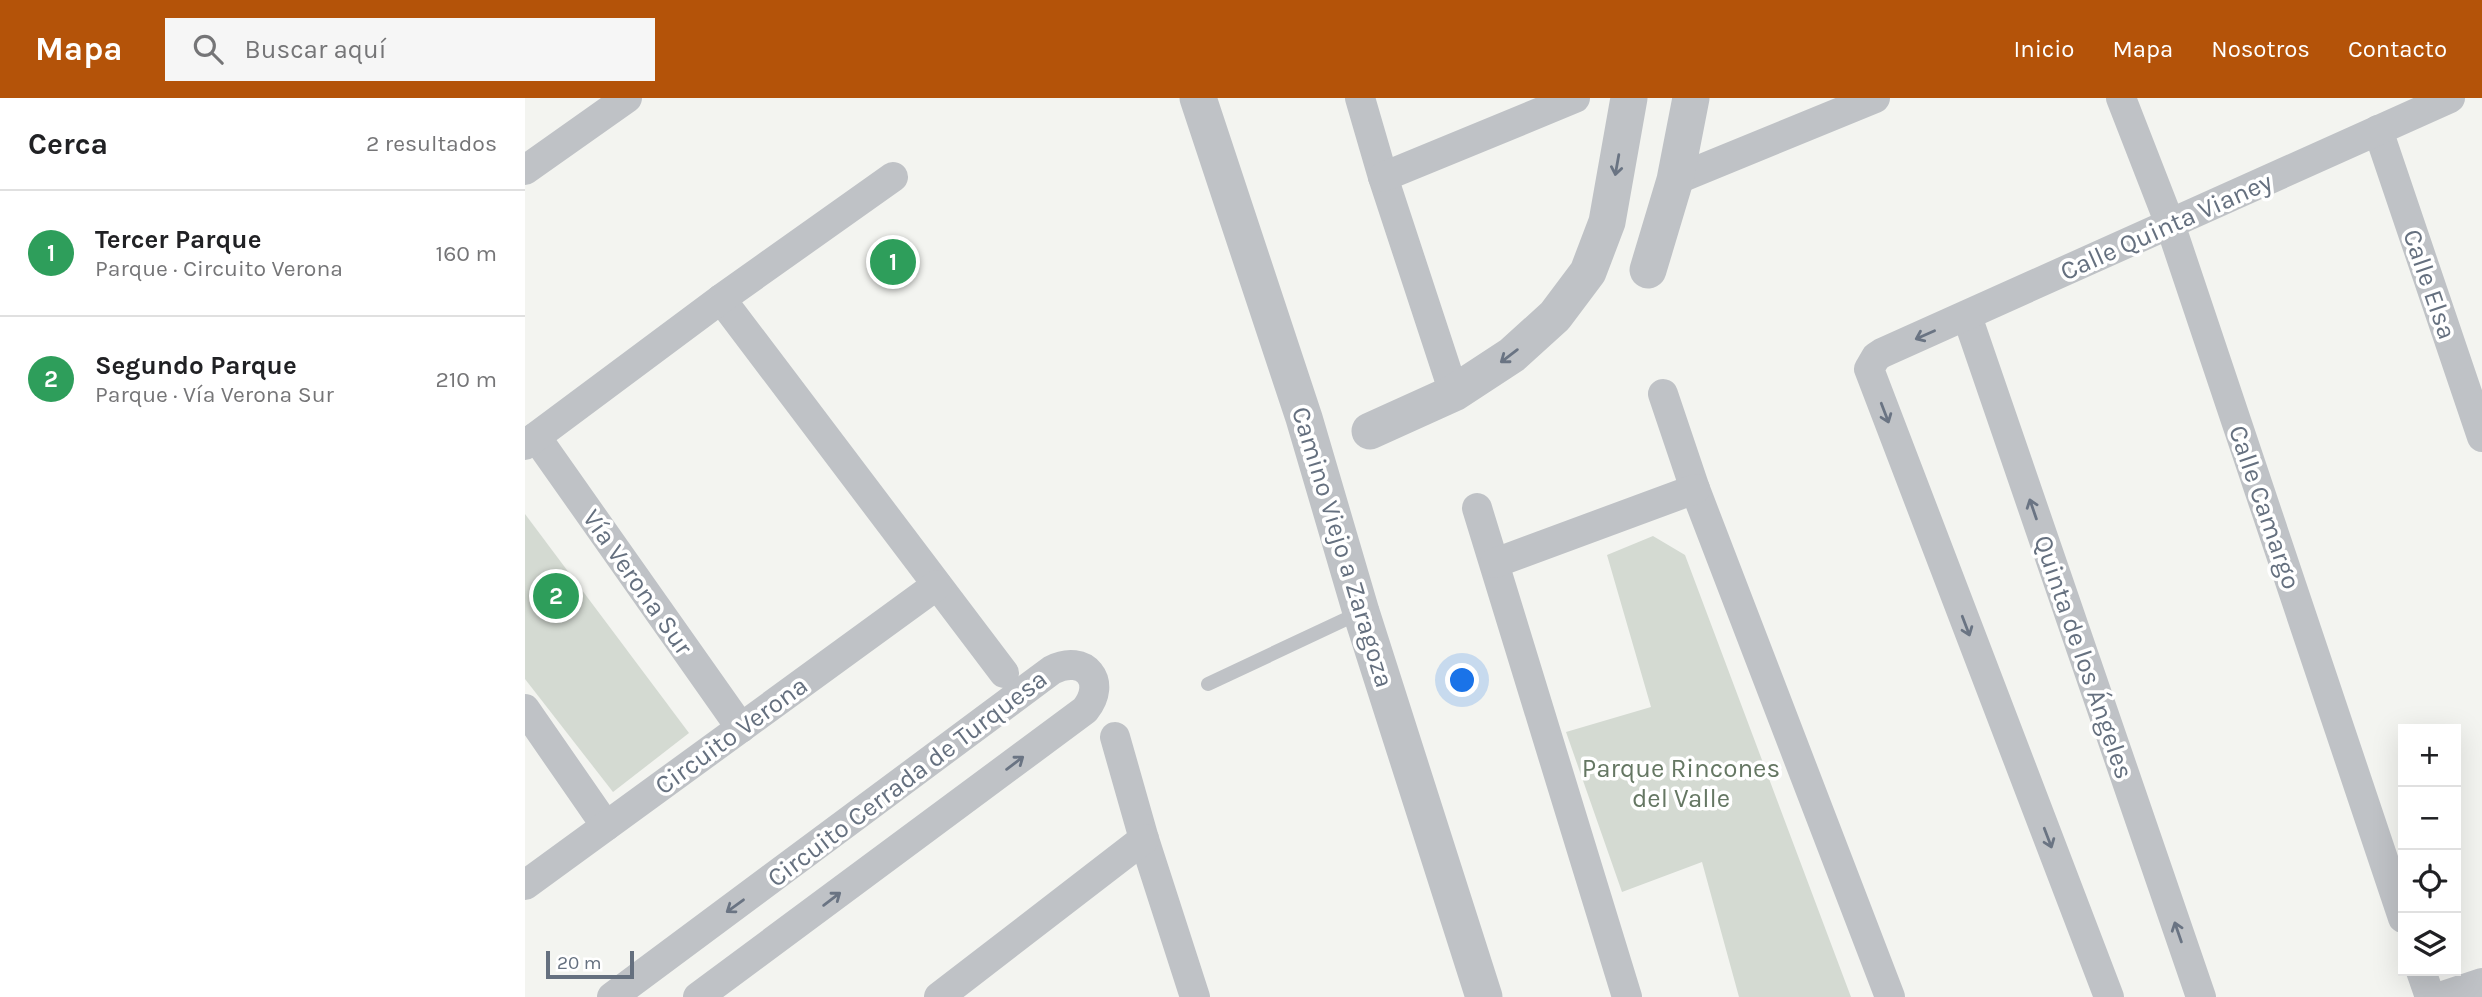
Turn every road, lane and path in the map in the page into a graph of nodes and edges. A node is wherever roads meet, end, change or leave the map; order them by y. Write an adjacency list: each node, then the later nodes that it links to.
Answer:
1 (627, 98): 11 (street)
2 (1198, 98): 28 (street, Camino Viejo a Zaragoza)
3 (1360, 98): 13 (street)
4 (1575, 98): 13 (street)
5 (1629, 98): 19 (street, one-way to 19)
6 (1691, 98): 14 (street)
7 (1875, 98): 14 (street)
8 (2121, 98): 15 (street, Calle Camargo)
9 (2450, 98): 10 (street, Calle Quinta Vianey)
10 (2378, 130): 15 (street, Calle Quinta Vianey); 22 (street, Calle Elsa)
11 (525, 170)
12 (893, 177): 17 (street)
13 (1383, 177): 19 (street)
14 (1675, 180): 16 (street)
15 (2170, 224): 18 (street, Calle Quinta Vianey); 37 (street, Calle Camargo)
16 (1648, 270)
17 (721, 299): 23 (street); 27 (street)
18 (1967, 316): 47 (street, Calle Quinta Vianey, one-way to 47); 48 (street, Quinta de los Ángeles, one-way to 18)
19 (1454, 393): 21 (street)
20 (1663, 394): 24 (street)
21 (1370, 431)
22 (2482, 437)
23 (531, 441): 32 (street, Vía Verona Sur)
24 (1695, 489): 26 (street); 46 (street)
25 (1477, 508): 26 (street)
26 (1495, 563): 45 (street)
27 (937, 585): 29 (street); 32 (street, Circuito Verona)
28 (1361, 612): 30 (lane); 44 (street, Camino Viejo a Zaragoza)
29 (1004, 673)
30 (1209, 684)
31 (525, 709): 34 (street)
32 (741, 727): 34 (street, Circuito Verona)
33 (1115, 737): 35 (street)
34 (606, 825): 36 (street, Circuito Verona)
35 (1145, 839): 40 (street); 43 (street)
36 (525, 885)
37 (2401, 913)
38 (2423, 976): 49 (street)
39 (2482, 983): 50 (street)
40 (951, 993)
41 (612, 997): 42 (street, Circuito Cerrada de Turquesa, one-way to 41)
42 (698, 997)
43 (1195, 997)
44 (1484, 997)
45 (1627, 997)
46 (1890, 997)
47 (2109, 997)
48 (2201, 997)
49 (2430, 997)
50 (2440, 997)

